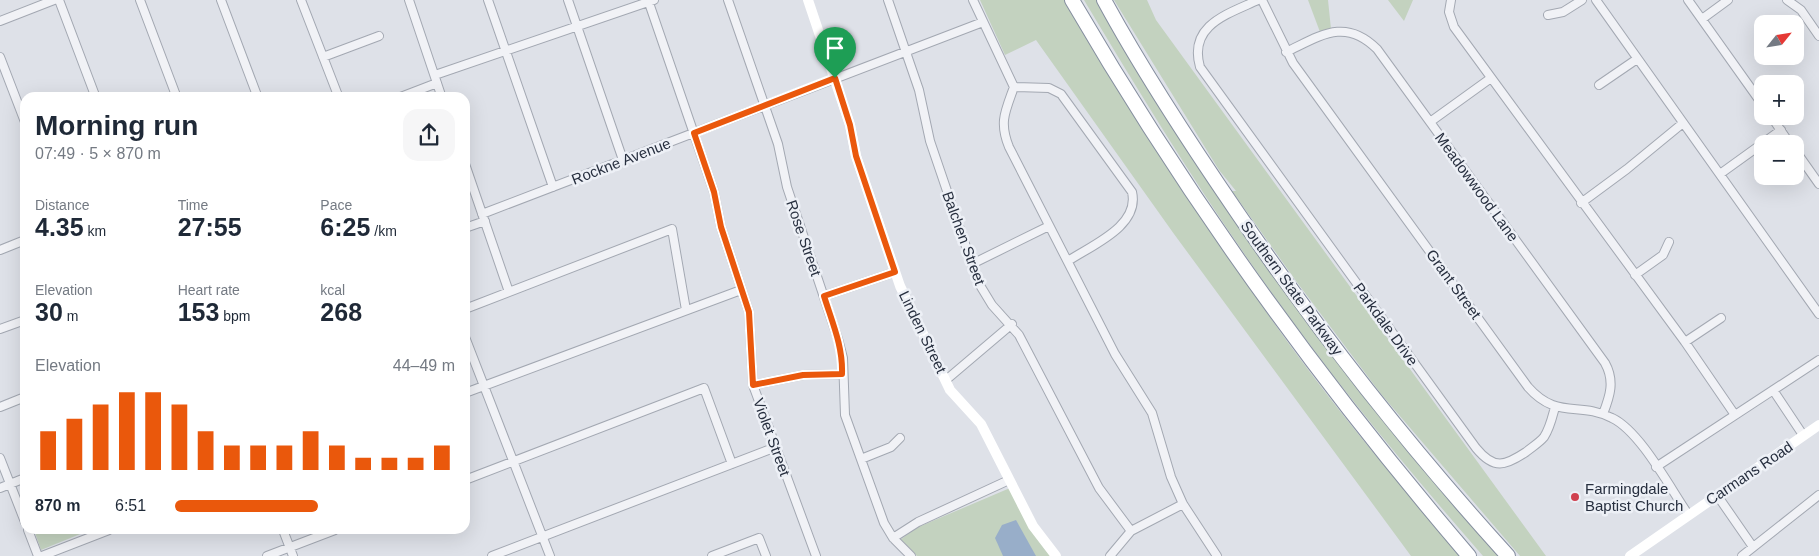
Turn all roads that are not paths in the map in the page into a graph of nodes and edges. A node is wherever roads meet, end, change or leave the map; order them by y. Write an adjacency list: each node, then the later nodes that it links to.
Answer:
1 (54, 0): 25 (street)
2 (59, 0): 41 (street)
3 (140, 0): 42 (street)
4 (221, 0): 43 (street)
5 (301, 0): 34 (street)
6 (409, 0): 38 (street)
7 (488, 0): 30 (street)
8 (568, 0): 27 (street)
9 (728, 0): 48 (street, Rose Street)
10 (808, 0): 36 (street, Linden Street)
11 (888, 0): 31 (street, Balchen Street)
12 (973, 0): 26 (street)
13 (1072, 0): 137 (highway, Southern State Parkway)
14 (1104, 0): 138 (highway, Southern State Parkway)
15 (1260, 0): 32 (street, Grant Street); 94 (street, Parkdale Drive)
16 (1451, 0): 37 (street)
17 (1582, 0): 23 (street)
18 (1596, 0): 35 (street)
19 (1688, 0): 24 (street)
20 (1728, 0): 24 (street)
21 (1787, 0): 29 (street)
22 (650, 1): 27 (street); 54 (street, Violet Street)
23 (1548, 15)
24 (1702, 19): 47 (street)
25 (0, 21)
26 (983, 22): 31 (street, Rockne Avenue); 40 (street)
27 (577, 26): 30 (street); 56 (street)
28 (379, 36): 34 (street)
29 (1819, 36)
30 (506, 51): 38 (street); 61 (street)
31 (905, 51): 36 (street, Rockne Avenue); 70 (street, Balchen Street)
32 (1286, 52): 50 (street, Meadowwood Lane); 94 (street, Grant Street)
33 (0, 57): 49 (street)
34 (323, 57): 44 (street)
35 (1637, 59): 39 (street); 51 (street)
36 (835, 78): 48 (street, Rockne Avenue); 71 (street, Linden Street)
37 (1491, 78): 50 (street); 62 (street)
38 (436, 79): 45 (street); 46 (street)
39 (1599, 85)
40 (1014, 87): 65 (street); 69 (street)
41 (94, 92)
42 (175, 92)
43 (256, 92)
44 (337, 92)
45 (410, 92)
46 (440, 92)
47 (1754, 93)
48 (764, 106): 54 (street, Rockne Avenue); 75 (street, Rose Street)
49 (20, 109)
50 (1430, 122): 95 (street, Meadowwood Lane)
51 (1683, 123): 58 (street); 62 (street)
52 (1777, 125): 53 (street)
53 (1781, 130): 55 (street); 58 (street)
54 (694, 133): 56 (street, Rockne Avenue); 73 (street, Violet Street)
55 (1784, 135)
56 (623, 160): 61 (street, Rockne Avenue)
57 (1804, 163): 60 (street)
58 (1720, 174): 78 (street)
59 (470, 178): 63 (street)
60 (1819, 184)
61 (553, 187): 63 (street, Rockne Avenue)
62 (1581, 203): 72 (street)
63 (484, 217): 64 (street, Rockne Avenue); 74 (street)
64 (470, 225)
65 (1049, 226): 69 (street); 70 (street)
66 (20, 242): 68 (street)
67 (1668, 242): 72 (street)
68 (0, 250)
69 (1068, 261): 113 (street)
70 (972, 264): 81 (street, Balchen Street)
71 (895, 272): 75 (street); 87 (street, Linden Street)
72 (1635, 275): 83 (street)
73 (741, 290): 77 (street); 88 (street, Violet Street)
74 (509, 292): 76 (street); 77 (street)
75 (824, 296): 86 (street, Rose Street)
76 (470, 307)
77 (686, 310): 89 (street)
78 (1819, 314)
79 (1721, 318): 83 (street)
80 (20, 322): 82 (street)
81 (1012, 324): 87 (street); 116 (street, Balchen Street)
82 (0, 329)
83 (1685, 342): 96 (street)
84 (470, 350): 89 (street)
85 (1819, 360): 90 (street)
86 (842, 374): 88 (street); 102 (street, Rose Street)
87 (946, 380): 108 (street, Linden Street)
88 (753, 385): 100 (street, Violet Street)
89 (484, 386): 91 (street); 103 (street)
90 (1773, 390): 96 (street); 98 (street)
91 (470, 391)
92 (20, 399): 93 (street)
93 (0, 407)
94 (1555, 407): 95 (street, Grant Street)
95 (1603, 414): 105 (street, Grant Street)
96 (1735, 415): 105 (street)
97 (1819, 425): 98 (street, Carmans Road)
98 (1803, 436): 111 (street, Carmans Road)
99 (900, 438): 102 (street)
100 (776, 447): 104 (street); 132 (street, Violet Street)
101 (0, 458): 109 (street)
102 (861, 459): 122 (street, Rose Street)
103 (513, 461): 104 (street); 106 (street); 121 (street)
104 (732, 464): 121 (street)
105 (1656, 467): 115 (street, Grant Street)
106 (470, 478)
107 (20, 480): 109 (street)
108 (1009, 480): 122 (street); 134 (street, Linden Street)
109 (10, 484): 110 (street); 114 (street)
110 (0, 488)
111 (1717, 495): 115 (street, Carmans Road); 124 (street)
112 (1819, 495): 124 (street)
113 (1184, 504): 116 (street); 136 (street)
114 (20, 509)
115 (1688, 514): 139 (street, Carmans Road)
116 (1132, 531): 135 (street)
117 (30, 534): 125 (street)
118 (98, 534): 125 (street)
119 (285, 534): 123 (street)
120 (324, 534): 123 (street)
121 (543, 537): 128 (street); 129 (street)
122 (893, 538): 133 (street, Rose Street)
123 (290, 547): 126 (street); 127 (street)
124 (1753, 547): 140 (street)
125 (40, 556)
126 (267, 556)
127 (294, 556)
128 (492, 556)
129 (550, 556)
130 (712, 556): 131 (street)
131 (766, 556)
132 (816, 556)
133 (911, 556)
134 (1056, 556)
135 (1110, 556)
136 (1217, 556)
137 (1469, 556)
138 (1508, 556)
139 (1630, 556)
140 (1742, 556)

